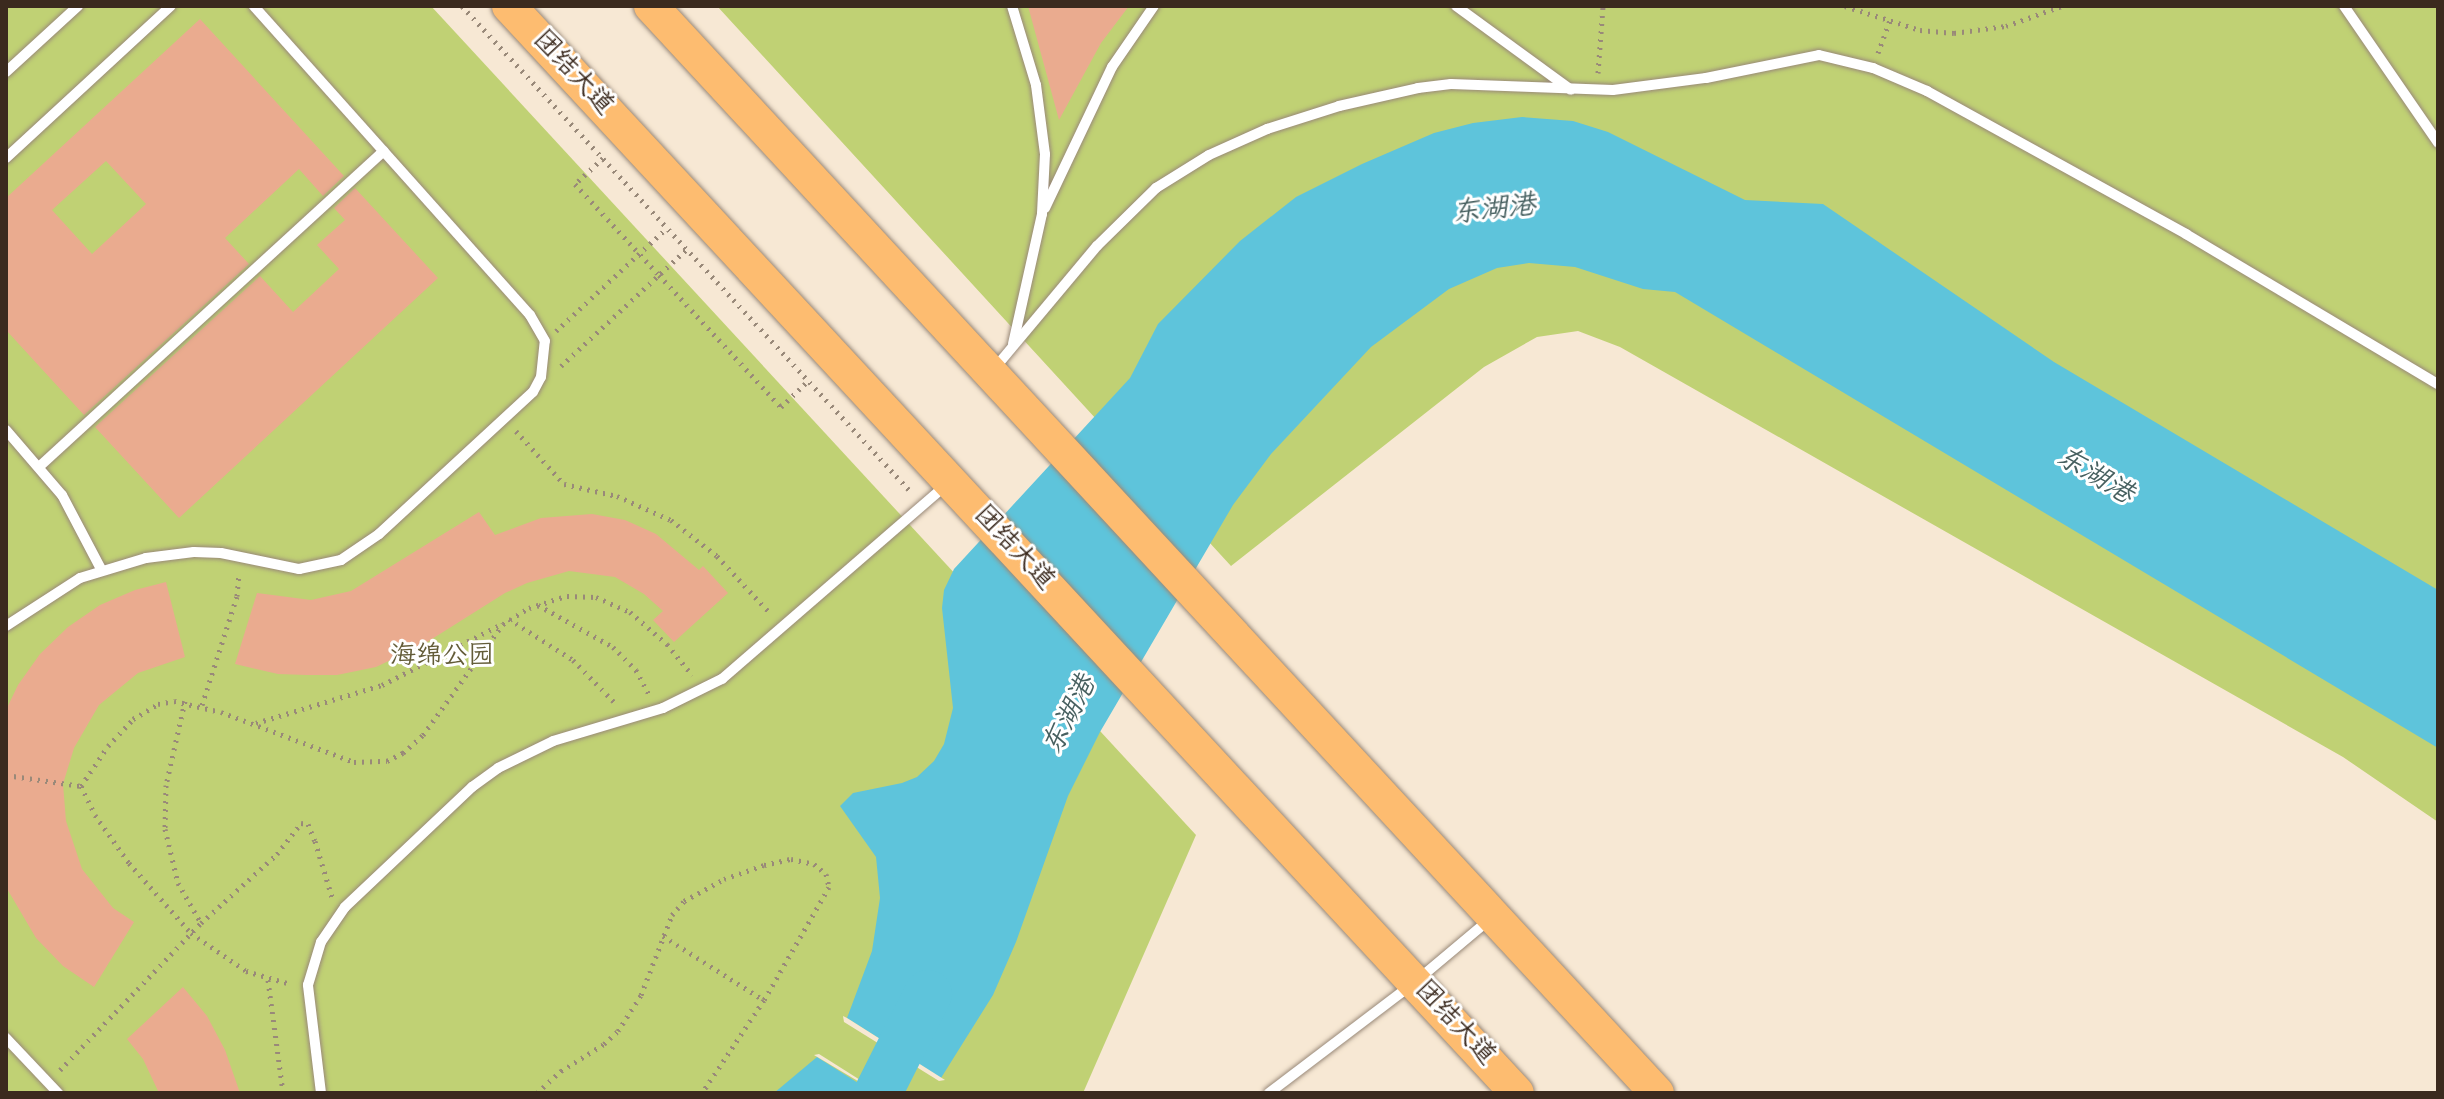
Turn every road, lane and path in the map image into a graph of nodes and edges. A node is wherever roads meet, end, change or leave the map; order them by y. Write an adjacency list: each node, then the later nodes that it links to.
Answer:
1 (78, 6): 16 (lane)
2 (171, 6): 21 (lane)
3 (254, 6): 20 (lane)
4 (462, 6): 22 (path)
5 (509, 6): 36 (main road, 团结大道)
6 (651, 6): 29 (main road)
7 (1012, 6): 23 (lane)
8 (1154, 6): 23 (lane)
9 (1456, 6): 17 (lane)
10 (1603, 6): 18 (path)
11 (1845, 6): 14 (path)
12 (2062, 6): 14 (path)
13 (2344, 6): 19 (lane)
14 (1890, 20): 15 (path)
15 (1873, 68): 18 (lane); 31 (lane)
16 (6, 72)
17 (1571, 90): 18 (lane); 29 (lane)
18 (1596, 91)
19 (2438, 143)
20 (384, 151): 28 (lane); 35 (lane)
21 (6, 158)
22 (603, 158): 24 (path); 26 (path)
23 (1042, 214): 29 (lane)
24 (667, 228): 25 (path); 26 (path)
25 (687, 249): 27 (path); 30 (path)
26 (639, 254): 27 (path); 28 (path)
27 (659, 275): 30 (path); 32 (path)
28 (545, 341): 32 (lane)
29 (1002, 359): 53 (main road)
30 (808, 381): 37 (path)
31 (2438, 384)
32 (533, 392): 33 (lane)
33 (505, 418): 38 (lane); 44 (path)
34 (6, 430): 35 (lane)
35 (40, 466): 39 (lane)
36 (958, 489): 37 (lane); 59 (main road, 团结大道)
37 (923, 505): 44 (lane)
38 (239, 556): 39 (lane); 47 (path)
39 (101, 569): 43 (lane)
40 (537, 604): 41 (path); 45 (path); 48 (path)
41 (509, 619): 42 (path); 49 (path)
42 (503, 624): 50 (path); 50 (path)
43 (6, 626)
44 (783, 629): 45 (lane)
45 (705, 691): 48 (lane)
46 (185, 701): 47 (path); 52 (path); 55 (path)
47 (202, 705): 50 (path)
48 (657, 710): 49 (lane)
49 (628, 720): 54 (lane)
50 (254, 724)
51 (6, 775): 52 (path)
52 (81, 786): 56 (path)
53 (1494, 915): 59 (lane); 71 (main road)
54 (336, 918): 55 (path); 60 (lane)
55 (201, 923): 56 (path)
56 (191, 933): 58 (path); 63 (path)
57 (663, 936): 61 (path); 61 (path); 67 (path)
58 (268, 980): 60 (path); 65 (path)
59 (1415, 982): 69 (lane); 70 (main road, 团结大道)
60 (308, 985): 66 (lane)
61 (764, 1000): 68 (path)
62 (6, 1038): 63 (lane)
63 (48, 1083): 64 (lane)
64 (58, 1093)
65 (283, 1093)
66 (321, 1093)
67 (537, 1093)
68 (702, 1093)
69 (1269, 1093)
70 (1517, 1093)
71 (1657, 1093)

